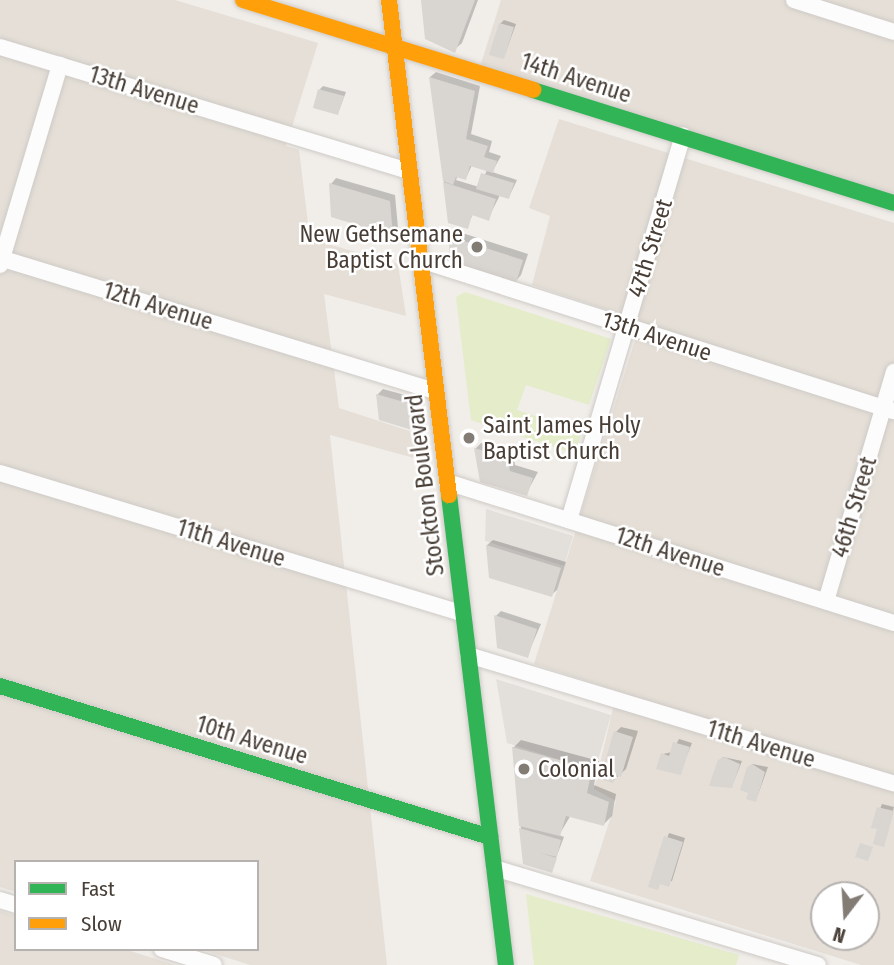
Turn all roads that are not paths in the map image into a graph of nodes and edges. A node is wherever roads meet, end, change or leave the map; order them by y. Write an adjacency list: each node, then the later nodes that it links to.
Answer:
1 (243, 0): 5 (street, 14th Avenue)
2 (389, 0): 5 (street, Stockton Boulevard)
3 (794, 0): 4 (street)
4 (894, 32)
5 (394, 45): 8 (street, 14th Avenue); 9 (street, Stockton Boulevard)
6 (0, 47): 7 (street, 13th Avenue)
7 (60, 65): 9 (street, 13th Avenue); 12 (street)
8 (683, 136): 10 (street, 14th Avenue); 13 (street, 47th Street)
9 (409, 171): 11 (street, Stockton Boulevard)
10 (894, 203)
11 (420, 260): 13 (street, 13th Avenue); 15 (street, Stockton Boulevard)
12 (1, 261): 15 (street, 12th Avenue)
13 (626, 326): 16 (street, 13th Avenue); 19 (street, 47th Street)
14 (894, 372): 16 (street, 46th Street)
15 (436, 391): 18 (street, Stockton Boulevard)
16 (889, 409): 20 (street, 46th Street)
17 (0, 472): 21 (street, 11th Avenue)
18 (447, 482): 19 (street, 12th Avenue); 21 (street, Stockton Boulevard)
19 (569, 520): 20 (street, 12th Avenue)
20 (826, 601): 22 (street, 12th Avenue)
21 (463, 614): 23 (street, Stockton Boulevard)
22 (894, 623)
23 (468, 655): 25 (street, 11th Avenue); 26 (street, Stockton Boulevard)
24 (0, 686): 26 (street, 10th Avenue)
25 (894, 784)
26 (490, 837): 27 (street, Stockton Boulevard)
27 (494, 868): 30 (street, Stockton Boulevard); 31 (street)
28 (168, 951): 29 (street)
29 (214, 965)
30 (506, 965)
31 (818, 965)

